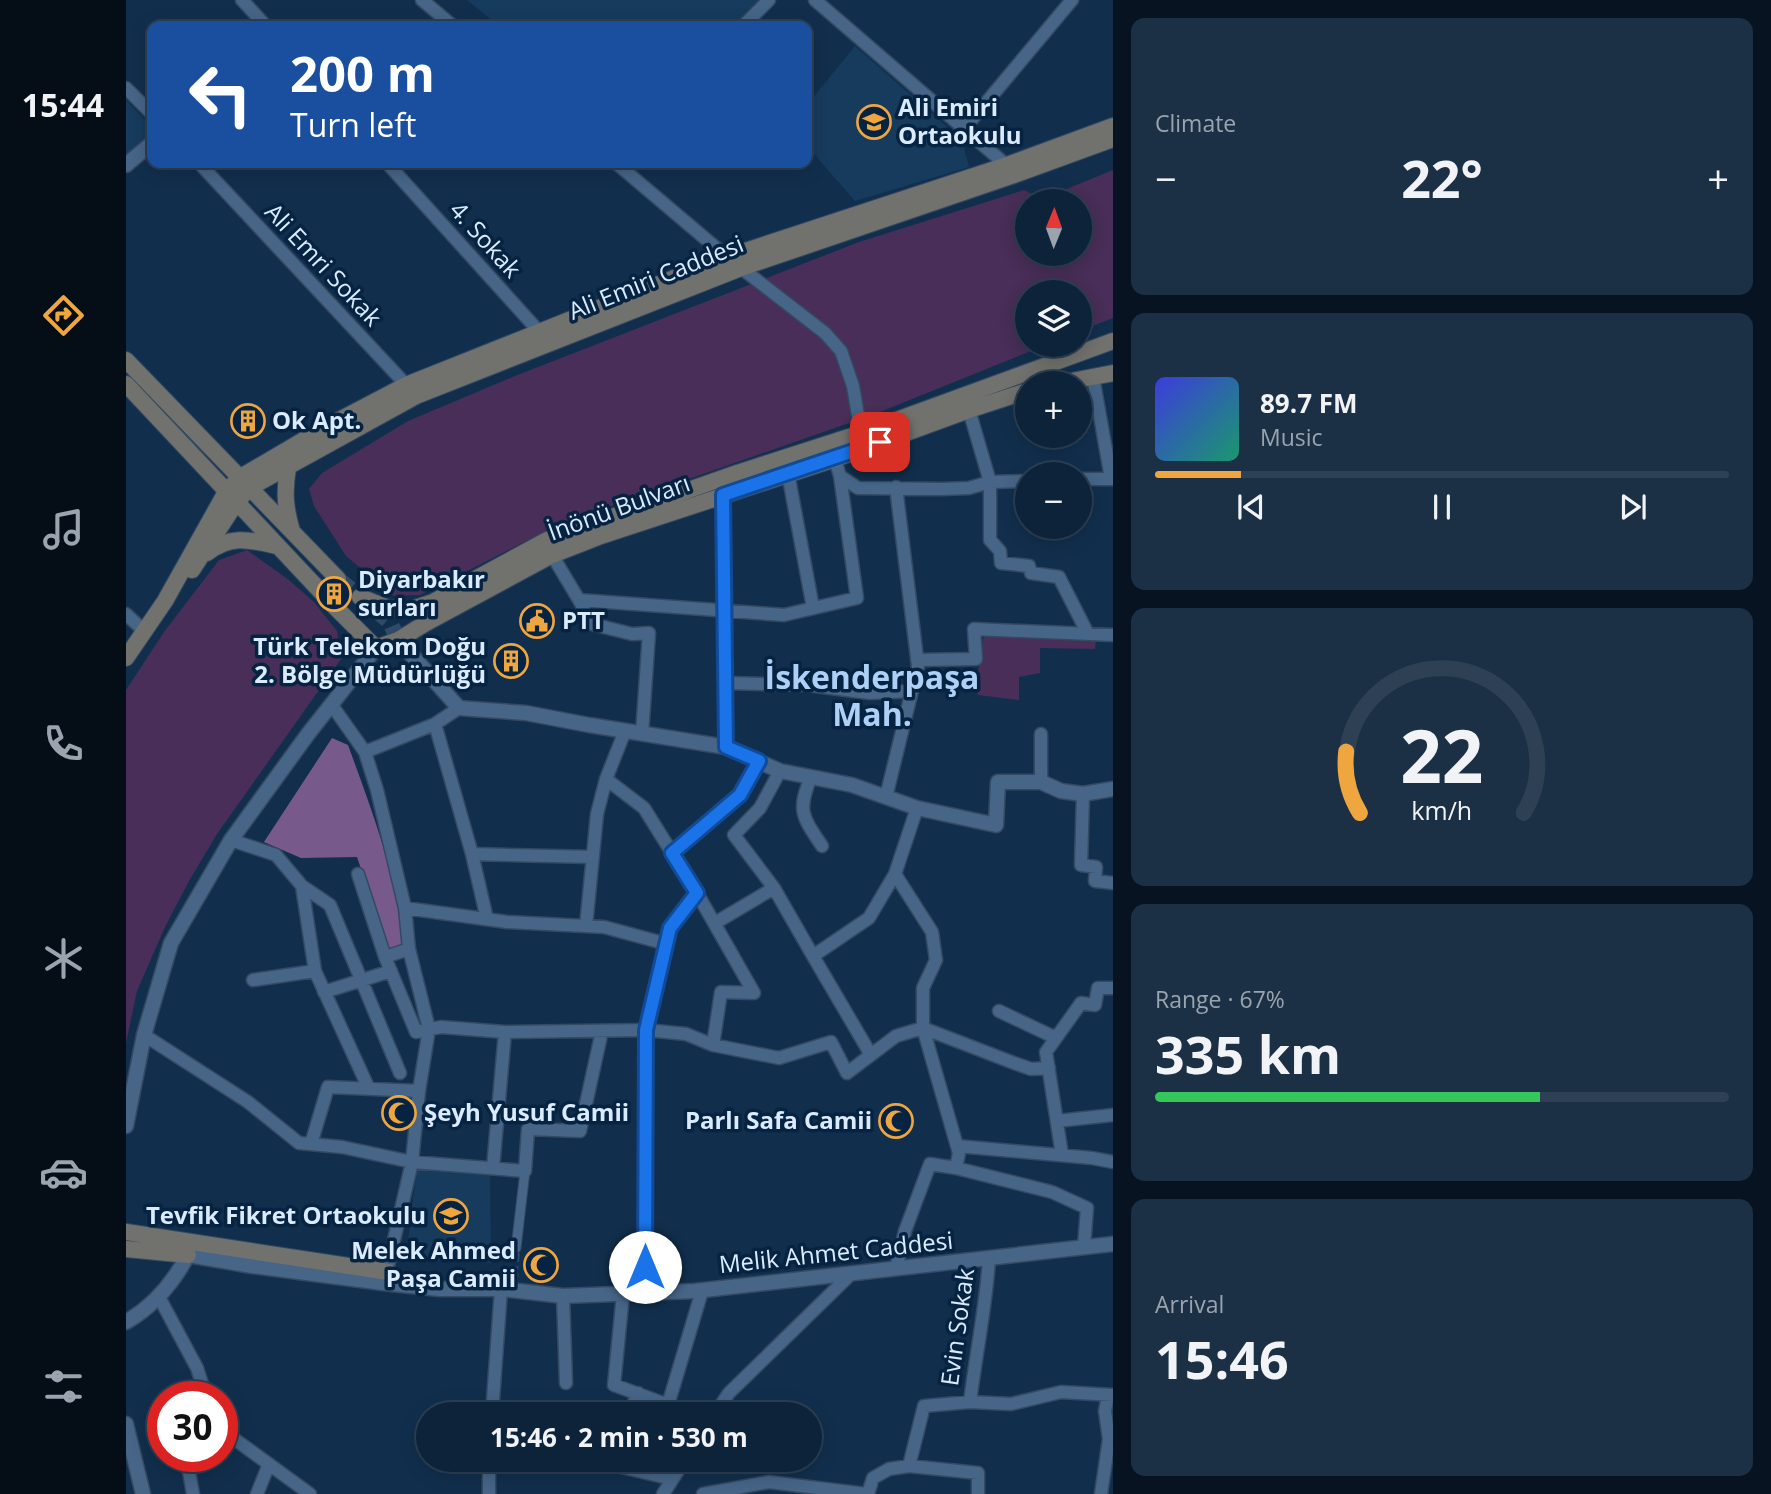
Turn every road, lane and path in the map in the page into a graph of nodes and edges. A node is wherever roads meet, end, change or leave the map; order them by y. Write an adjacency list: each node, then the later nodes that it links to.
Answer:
1 (242, 0): 6 (street)
2 (422, 0): 7 (street)
3 (769, 0): 8 (street)
4 (815, 0): 12 (street)
5 (1072, 0): 12 (street)
6 (261, 21)
7 (447, 21)
8 (748, 21)
9 (126, 88): 10 (street)
10 (147, 109)
11 (1113, 126): 19 (main road)
12 (964, 129): 19 (street)
13 (1113, 139): 19 (main road, Ali Emiri Caddesi)
14 (147, 147): 15 (street)
15 (126, 165)
16 (204, 168): 29 (street, Ali Emri Sokak)
17 (391, 168): 22 (street, 4. Sokak)
18 (622, 168): 20 (street)
19 (1012, 170): 20 (main road); 21 (main road, Ali Emiri Caddesi)
20 (727, 257): 21 (street); 22 (main road)
21 (741, 268): 24 (main road, Ali Emiri Caddesi); 32 (street)
22 (539, 333): 24 (street, 4. Sokak); 29 (main road)
23 (1113, 341): 32 (main road)
24 (552, 344): 29 (main road, Ali Emiri Caddesi)
25 (126, 360): 41 (main road)
26 (1113, 373): 27 (main road)
27 (1093, 377): 37 (street)
28 (126, 384): 44 (main road)
29 (411, 391): 34 (main road, Ali Emiri Caddesi); 41 (main road)
30 (1015, 395): 31 (main road, İnönü Bulvarı)
31 (969, 410): 33 (main road, İnönü Bulvarı); 40 (street)
32 (861, 433): 50 (main road)
33 (835, 458): 35 (main road, İnönü Bulvarı); 36 (street)
34 (288, 467): 41 (main road, Ali Emiri Caddesi); 45 (main road)
35 (788, 473): 43 (main road, İnönü Bulvarı); 53 (street)
36 (840, 476): 42 (street); 53 (street)
37 (1112, 479): 38 (street)
38 (1092, 480)
39 (1015, 481): 40 (street)
40 (990, 482): 42 (street); 57 (street)
41 (244, 483): 44 (main road, Ali Emiri Caddesi); 45 (main road)
42 (897, 487): 62 (street)
43 (723, 495): 47 (main road, İnönü Bulvarı); 54 (street)
44 (231, 497): 46 (main road); 48 (main road); 52 (main road)
45 (292, 533): 49 (main road)
46 (277, 546): 48 (main road); 60 (main road)
47 (552, 555): 51 (street); 59 (main road, İnönü Bulvarı)
48 (200, 559): 52 (main road)
49 (338, 579)
50 (360, 597)
51 (579, 600): 54 (street); 69 (street)
52 (165, 601): 56 (main road)
53 (813, 608): 54 (street)
54 (726, 610): 63 (street)
55 (126, 614): 56 (street)
56 (144, 631): 61 (main road)
57 (1088, 634): 58 (street); 62 (street)
58 (1113, 635)
59 (398, 640): 60 (main road, İnönü Bulvarı); 66 (street)
60 (376, 648): 65 (street)
61 (126, 658)
62 (917, 660): 64 (street)
63 (726, 683): 64 (street); 71 (street)
64 (912, 691): 80 (street)
65 (331, 704): 72 (street); 82 (street)
66 (459, 708): 67 (street); 68 (street)
67 (435, 724): 72 (street); 85 (street)
68 (625, 731): 69 (street); 76 (street)
69 (642, 734): 71 (street)
70 (1041, 734): 77 (street)
71 (726, 747): 73 (street)
72 (365, 752): 93 (street)
73 (759, 761): 74 (street); 84 (street)
74 (780, 771): 75 (street); 91 (street)
75 (811, 777): 80 (street); 83 (street)
76 (606, 779): 84 (street); 86 (street)
77 (1041, 782): 79 (street); 81 (street)
78 (1113, 789): 79 (street)
79 (1083, 794): 89 (street)
80 (886, 797): 81 (street)
81 (917, 808): 88 (street)
82 (231, 840): 90 (street); 113 (street)
83 (822, 846)
84 (672, 853): 92 (street)
85 (472, 854): 86 (street); 94 (street)
86 (593, 857): 96 (street)
87 (358, 874): 100 (street)
88 (895, 874): 99 (street); 108 (street)
89 (1113, 883)
90 (302, 886): 101 (street); 103 (street)
91 (774, 888): 95 (street); 99 (street)
92 (697, 893): 95 (street); 97 (street)
93 (405, 908): 94 (street); 98 (street)
94 (487, 919): 96 (street)
95 (715, 923): 115 (street)
96 (586, 926): 97 (street)
97 (667, 944): 110 (street)
98 (409, 949): 100 (street); 109 (street)
99 (813, 956): 116 (street)
100 (385, 957): 102 (street)
101 (315, 971): 104 (street); 106 (street)
102 (391, 971): 103 (street); 109 (street)
103 (360, 979): 106 (street); 118 (street)
104 (253, 980)
105 (1113, 988): 114 (street)
106 (324, 992): 119 (street)
107 (999, 1012): 114 (street)
108 (923, 1028): 116 (street); 117 (street); 125 (street)
109 (429, 1029): 112 (street); 120 (street)
110 (646, 1030): 111 (street); 115 (street); 145 (street)
111 (603, 1031): 112 (street); 131 (street)
112 (505, 1032): 129 (street)
113 (144, 1035): 123 (street); 124 (street)
114 (1056, 1038): 117 (street)
115 (713, 1045): 116 (street)
116 (871, 1055)
117 (1049, 1068): 122 (street)
118 (400, 1073)
119 (369, 1089): 120 (street); 124 (street)
120 (419, 1091): 127 (street)
121 (1113, 1115): 122 (street)
122 (1057, 1121): 126 (street)
123 (126, 1126)
124 (311, 1144): 127 (street)
125 (957, 1146): 126 (street); 130 (street)
126 (1062, 1155): 128 (street)
127 (412, 1162): 129 (street); 142 (street)
128 (1113, 1162)
129 (493, 1168): 131 (street)
130 (956, 1168): 134 (street); 139 (street)
131 (525, 1171): 135 (street)
132 (126, 1232): 142 (main road)
133 (1113, 1244): 134 (street, Melik Ahmet Caddesi)
134 (1084, 1247): 138 (street, Melik Ahmet Caddesi)
135 (516, 1248)
136 (126, 1250): 137 (main road)
137 (188, 1255): 142 (street, Melik Ahmet Caddesi); 148 (street)
138 (989, 1259): 139 (street, Melik Ahmet Caddesi); 157 (street, Evin Sokak)
139 (896, 1269): 140 (street, Melik Ahmet Caddesi)
140 (851, 1274): 144 (street, Melik Ahmet Caddesi); 156 (street)
141 (513, 1275): 143 (street)
142 (386, 1277): 143 (street, Melik Ahmet Caddesi)
143 (506, 1290): 147 (street, Melik Ahmet Caddesi); 154 (street)
144 (702, 1290): 145 (street, Melik Ahmet Caddesi); 152 (street)
145 (645, 1293): 146 (street, Melik Ahmet Caddesi)
146 (623, 1294): 147 (street, Melik Ahmet Caddesi); 152 (street)
147 (563, 1296): 151 (street)
148 (159, 1297): 149 (street); 150 (street)
149 (126, 1322)
150 (201, 1381)
151 (566, 1383)
152 (638, 1394): 155 (street)
153 (1111, 1395): 157 (street); 178 (street)
154 (493, 1402)
155 (634, 1402)
156 (723, 1402)
157 (970, 1402): 161 (street)
158 (126, 1424): 169 (street)
159 (238, 1442): 160 (street)
160 (269, 1464): 171 (street); 172 (street)
161 (909, 1466): 176 (street); 177 (street)
162 (189, 1472): 170 (street)
163 (489, 1472): 173 (street)
164 (642, 1472): 166 (street)
165 (677, 1472): 166 (street)
166 (672, 1479): 174 (street)
167 (788, 1489): 168 (street); 175 (street)
168 (820, 1491): 176 (street)
169 (143, 1494)
170 (192, 1494)
171 (257, 1494)
172 (310, 1494)
173 (489, 1494)
174 (663, 1494)
175 (703, 1494)
176 (867, 1494)
177 (978, 1494)
178 (1101, 1494)

